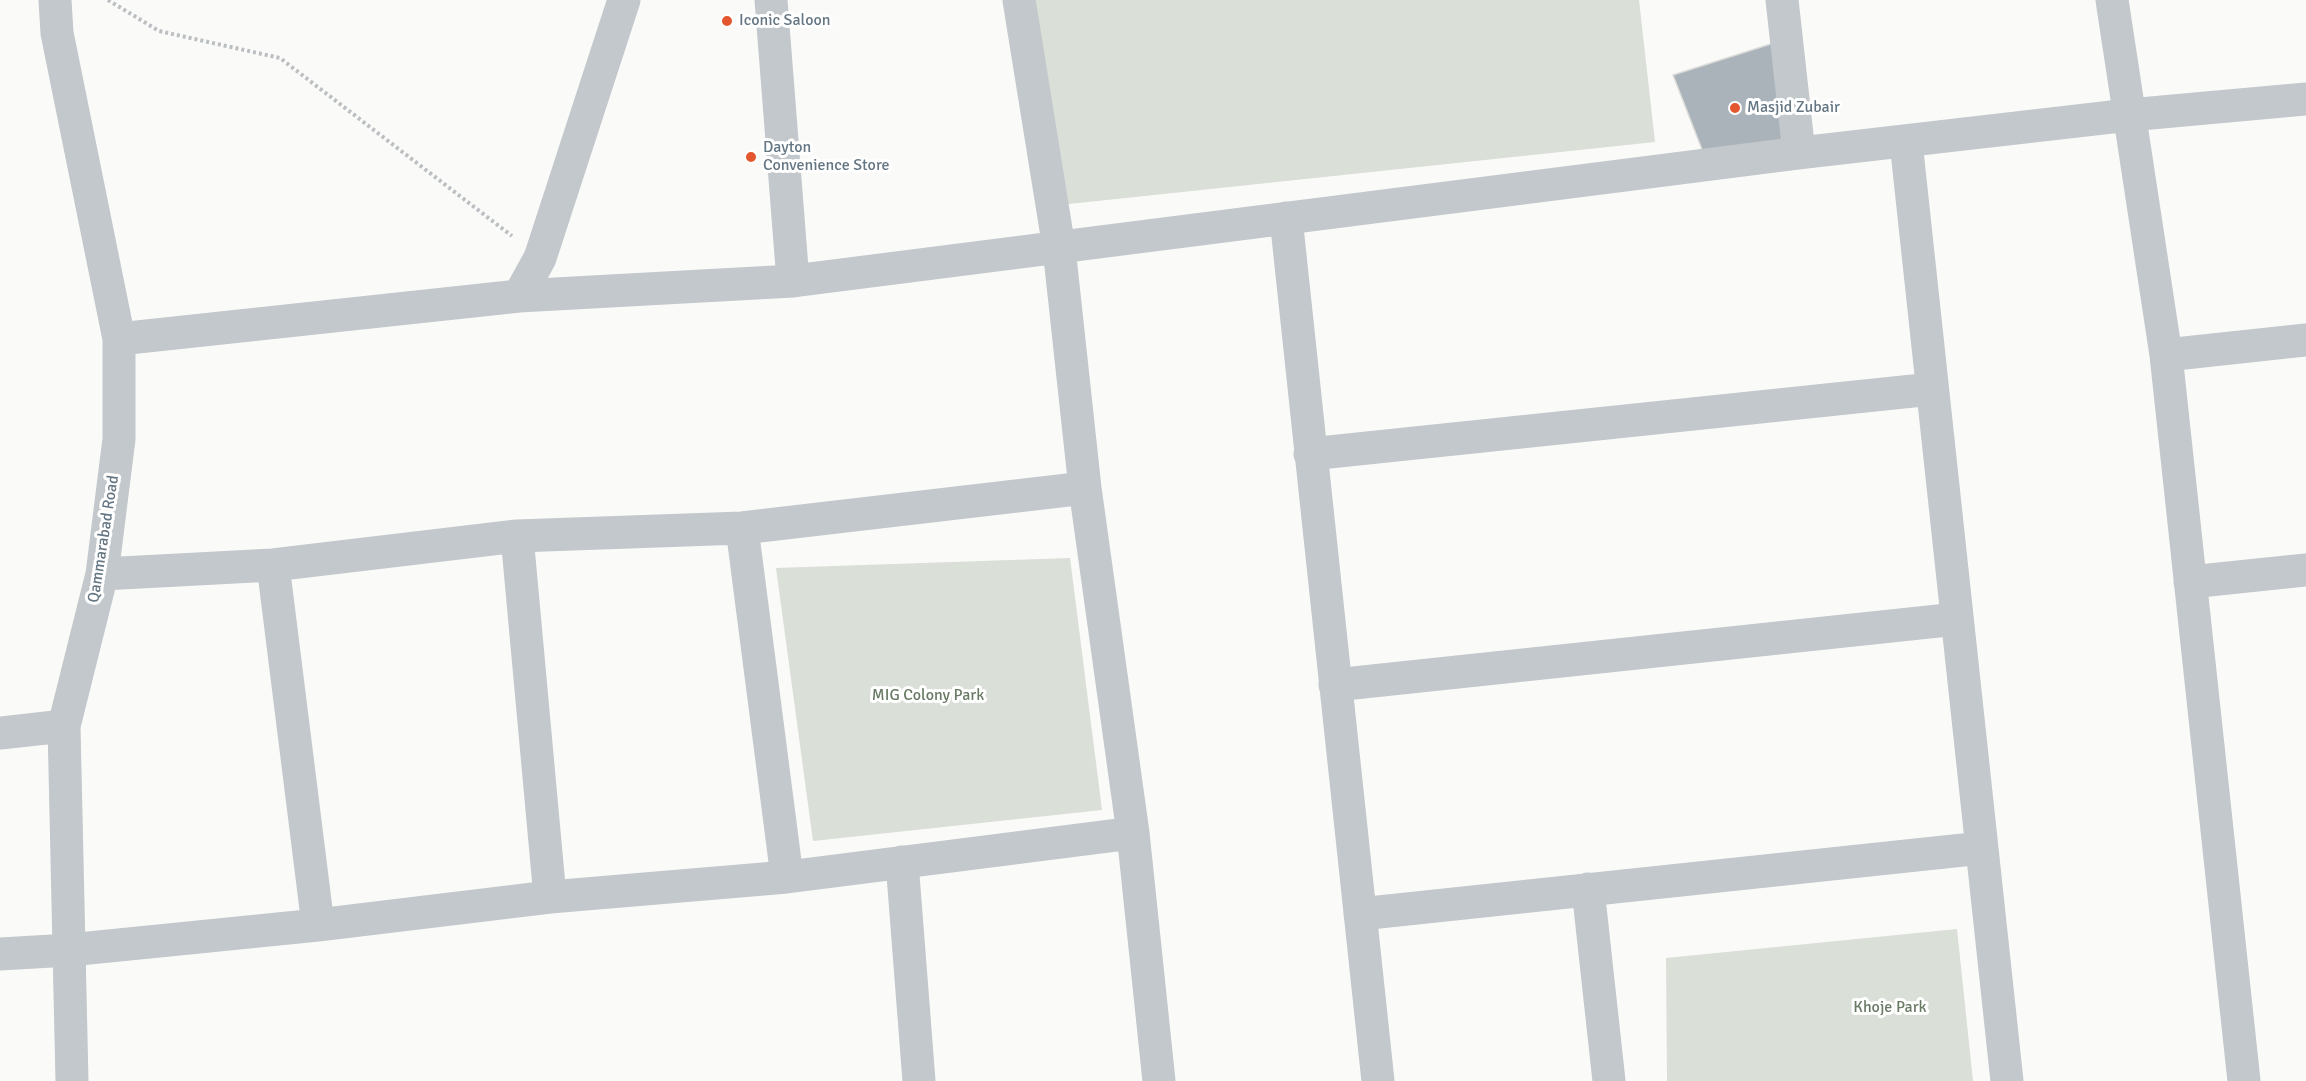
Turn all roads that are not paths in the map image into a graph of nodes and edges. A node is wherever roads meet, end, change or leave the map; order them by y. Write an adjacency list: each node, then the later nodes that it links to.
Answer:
1 (55, 0): 15 (street, Qammarabad Road)
2 (624, 0): 14 (street)
3 (771, 0): 13 (street)
4 (1019, 0): 12 (street)
5 (1782, 0): 10 (street)
6 (2112, 0): 8 (street)
7 (2306, 99): 8 (street)
8 (2129, 115): 9 (street); 17 (street)
9 (1906, 142): 10 (street); 18 (street)
10 (1798, 153): 11 (street)
11 (1286, 218): 12 (street); 19 (street)
12 (1059, 248): 13 (street); 20 (street)
13 (793, 281): 14 (street)
14 (519, 296): 15 (street)
15 (119, 339): 25 (street, Qammarabad Road)
16 (2306, 340): 17 (street)
17 (2166, 355): 26 (street)
18 (1932, 389): 19 (street); 27 (street)
19 (1310, 454): 28 (street)
20 (1085, 488): 21 (street); 31 (street)
21 (742, 528): 22 (street); 34 (street)
22 (517, 536): 23 (street); 36 (street)
23 (273, 565): 25 (street); 38 (street)
24 (2306, 570): 26 (street)
25 (102, 574): 29 (street, Qammarabad Road)
26 (2190, 582): 47 (street)
27 (1957, 620): 28 (street); 32 (street)
28 (1335, 685): 37 (street)
29 (64, 726): 30 (street); 39 (street, Qammarabad Road)
30 (0, 733)
31 (1133, 833): 33 (street); 43 (street)
32 (1982, 848): 35 (street); 46 (street)
33 (902, 862): 34 (street); 42 (street)
34 (787, 877): 36 (street)
35 (1588, 889): 37 (street); 45 (street)
36 (550, 897): 38 (street)
37 (1360, 914): 44 (street)
38 (318, 925): 39 (street)
39 (69, 950): 40 (street); 41 (street, Qammarabad Road)
40 (0, 954)
41 (72, 1081)
42 (919, 1081)
43 (1159, 1081)
44 (1378, 1081)
45 (1609, 1081)
46 (2007, 1081)
47 (2244, 1081)

